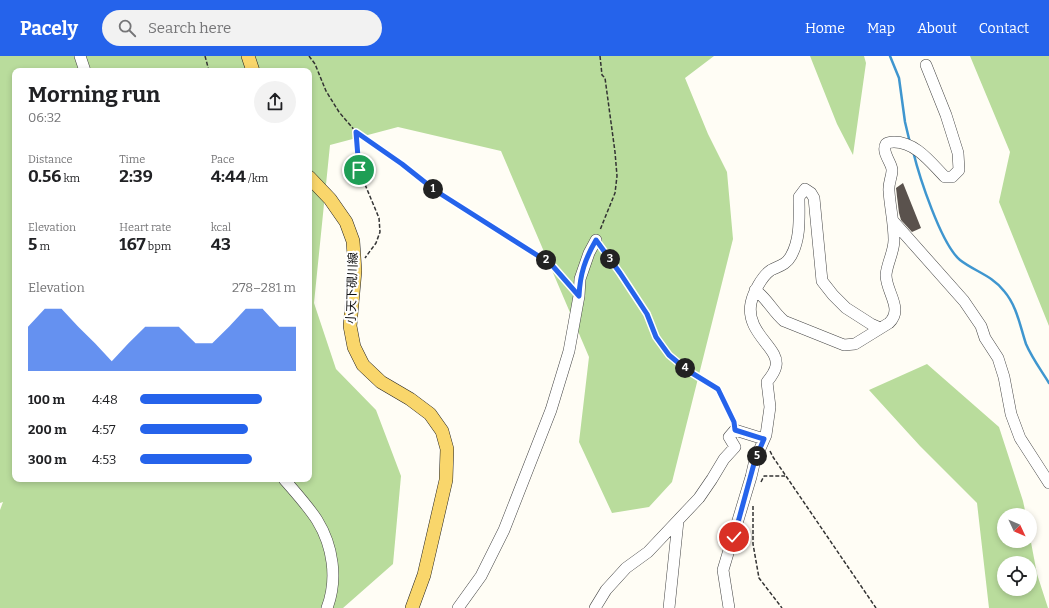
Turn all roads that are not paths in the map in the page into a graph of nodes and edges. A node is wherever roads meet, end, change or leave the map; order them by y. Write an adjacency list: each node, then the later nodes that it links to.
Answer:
1 (80, 56): 4 (street)
2 (248, 56): 5 (main road)
3 (926, 65): 7 (street)
4 (84, 68)
5 (252, 68)
6 (312, 180): 16 (main road, 小天下硯川線)
7 (893, 221): 10 (street); 13 (street)
8 (596, 240): 17 (street)
9 (755, 290): 10 (street); 10 (street); 11 (street)
10 (880, 328)
11 (764, 439): 14 (street); 20 (street)
12 (286, 482): 15 (street)
13 (1049, 483)
14 (678, 521): 18 (street); 19 (street)
15 (327, 608)
16 (412, 608)
17 (458, 608)
18 (595, 608)
19 (669, 608)
20 (729, 608)

